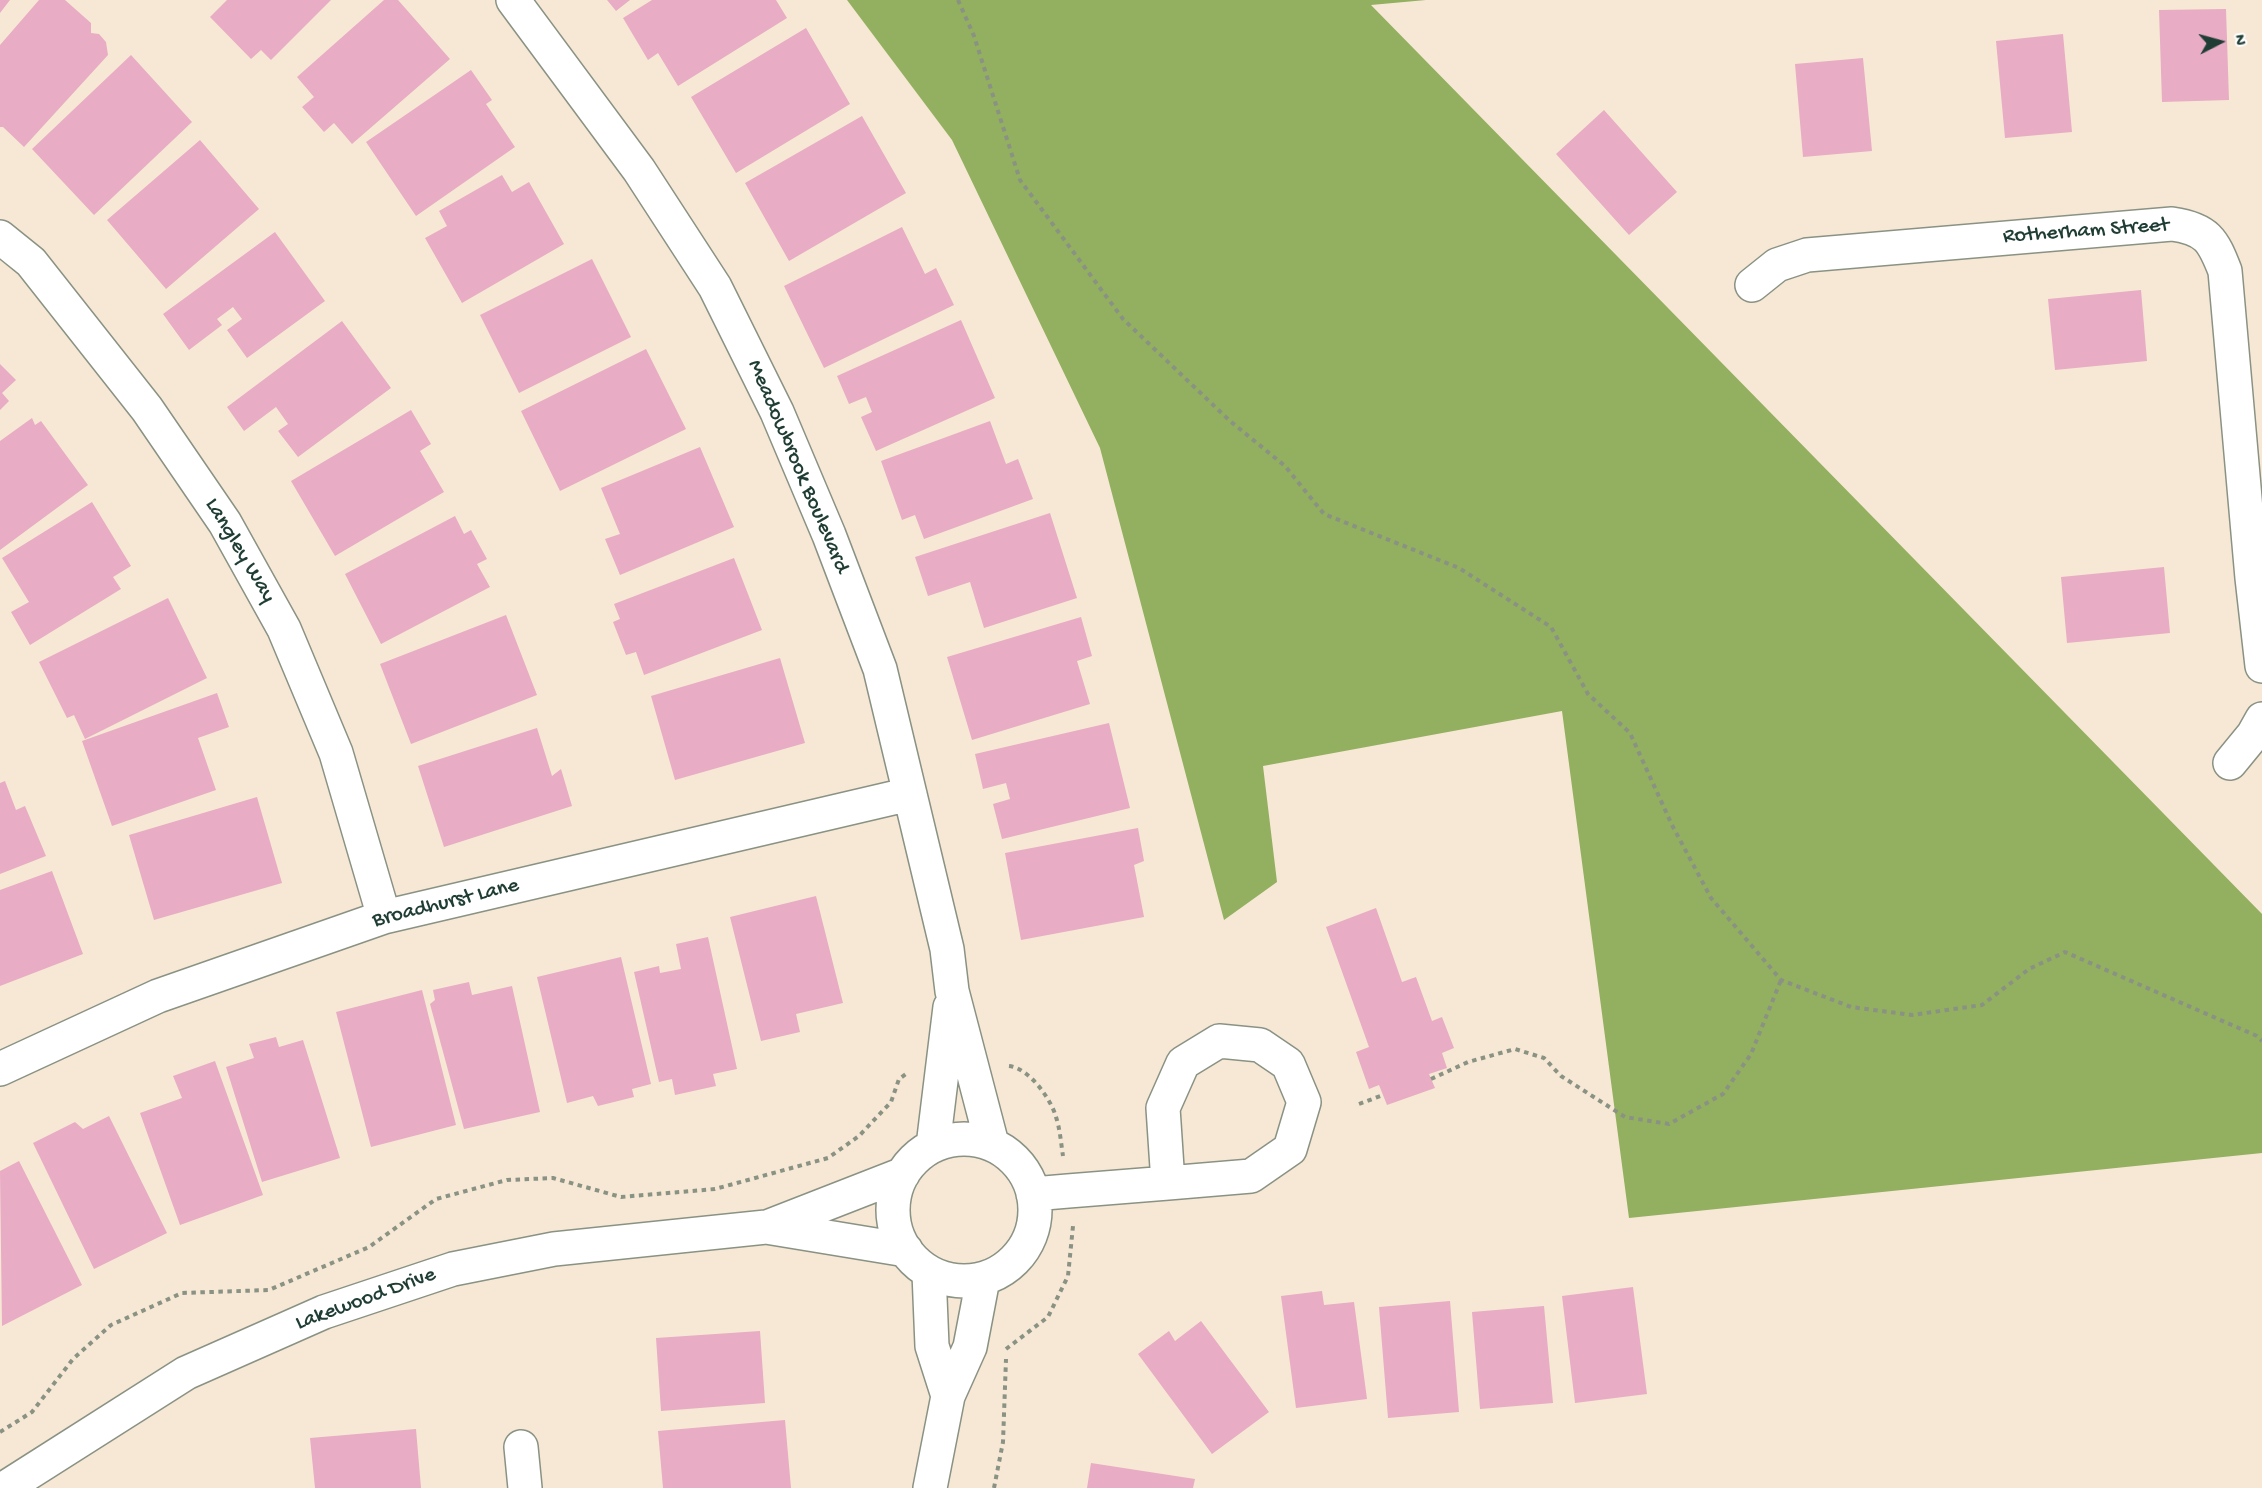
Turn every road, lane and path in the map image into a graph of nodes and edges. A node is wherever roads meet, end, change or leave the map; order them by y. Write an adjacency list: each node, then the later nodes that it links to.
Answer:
1 (513, 0): 9 (street, Meadowbrook Boulevard)
2 (958, 0): 11 (path)
3 (0, 237): 10 (street, Langley Way)
4 (1752, 285): 5 (street, Rotherham Street)
5 (2257, 578): 6 (street, Rotherham Street)
6 (2262, 666)
7 (2262, 719): 8 (street)
8 (2230, 763)
9 (910, 794): 10 (street, Broadhurst Lane); 12 (street, Meadowbrook Boulevard)
10 (384, 917): 15 (street, Broadhurst Lane)
11 (1781, 980): 13 (path); 16 (path)
12 (952, 991): 19 (street, Meadowbrook Boulevard); 20 (street, Meadowbrook Boulevard)
13 (2262, 1041)
14 (1004, 1065): 21 (path)
15 (0, 1069)
16 (1431, 1079)
17 (1383, 1095): 18 (path)
18 (1359, 1104)
19 (992, 1144): 20 (street); 24 (street)
20 (933, 1146): 22 (street)
21 (1063, 1154)
22 (903, 1174): 26 (street, Lakewood Drive); 27 (street)
23 (1168, 1183): 23 (street); 24 (street)
24 (1033, 1194): 29 (street)
25 (1073, 1223): 35 (path)
26 (766, 1227): 27 (street, Lakewood Drive); 32 (street, Lakewood Drive)
27 (906, 1250): 28 (street)
28 (929, 1273): 29 (street); 30 (street)
29 (983, 1279): 30 (street)
30 (948, 1396): 34 (street)
31 (521, 1447): 33 (street)
32 (5, 1488)
33 (525, 1488)
34 (930, 1488)
35 (994, 1488)

